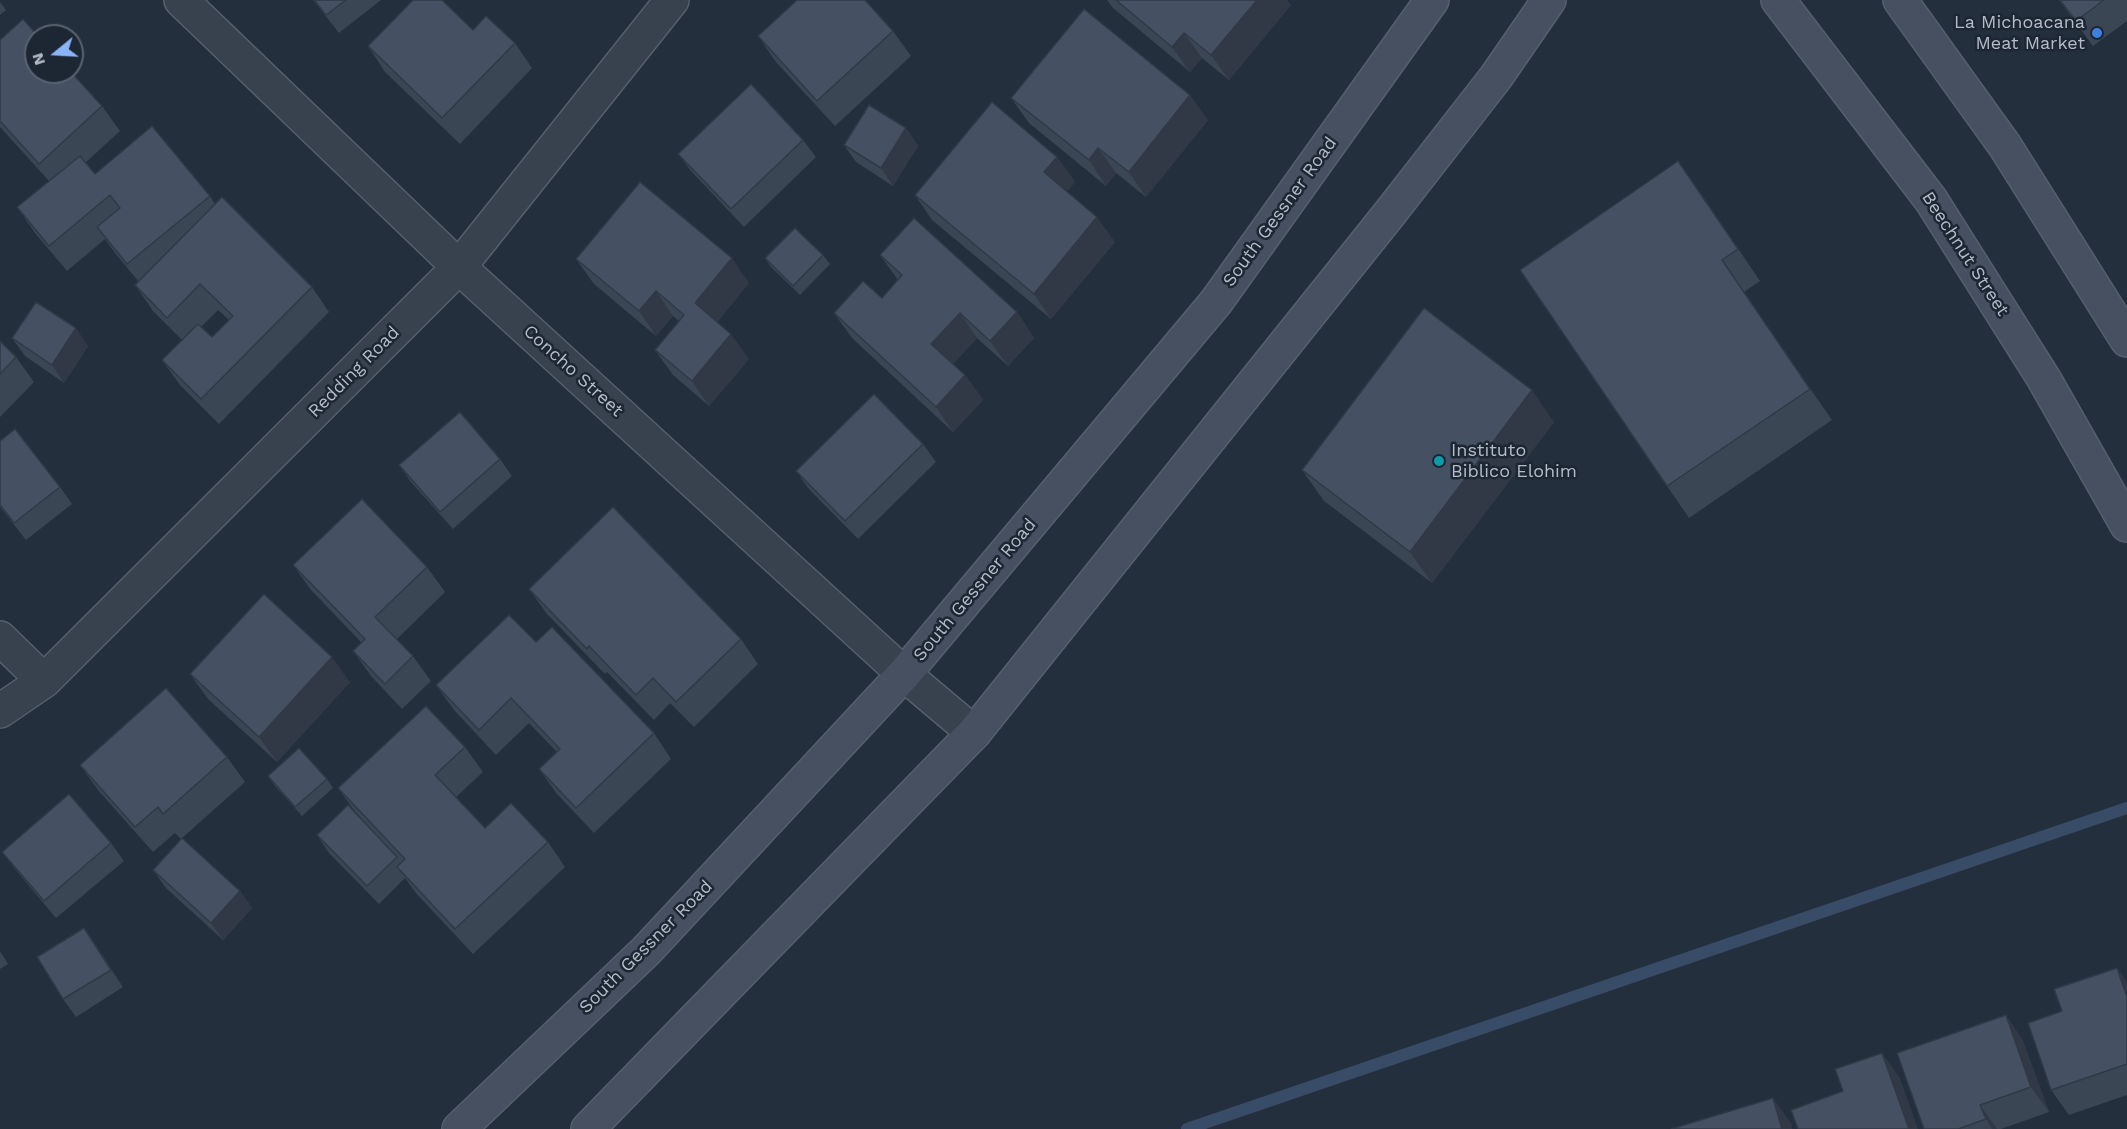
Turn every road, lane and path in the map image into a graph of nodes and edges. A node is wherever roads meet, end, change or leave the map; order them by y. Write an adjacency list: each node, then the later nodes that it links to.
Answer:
1 (181, 0): 7 (street, Concho Street)
2 (672, 0): 7 (street, Redding Road)
3 (1432, 0): 11 (main road, South Gessner Road)
4 (1549, 0): 14 (main road)
5 (1778, 0): 9 (main road, Beechnut Street)
6 (1900, 0): 8 (main road)
7 (459, 267): 11 (street, Concho Street); 12 (street, Redding Road)
8 (2127, 340)
9 (2127, 525)
10 (0, 638): 12 (street)
11 (904, 674): 14 (street, Concho Street); 15 (main road, South Gessner Road)
12 (44, 681): 13 (street, Redding Road)
13 (0, 711)
14 (974, 733): 16 (main road)
15 (459, 1129)
16 (588, 1129)

